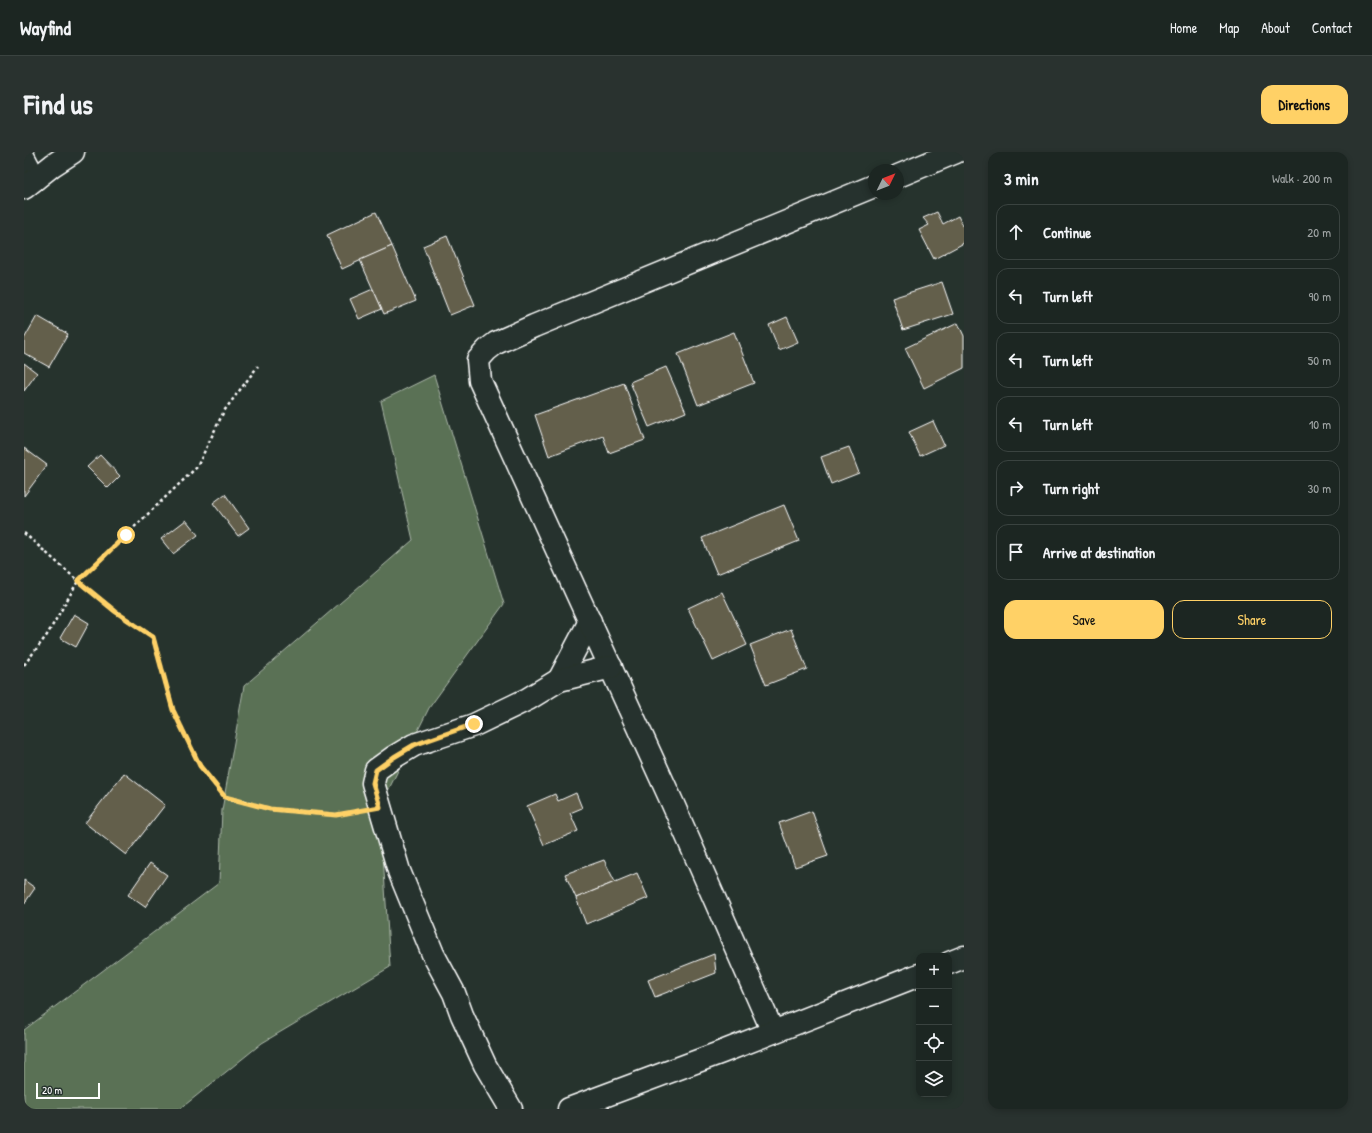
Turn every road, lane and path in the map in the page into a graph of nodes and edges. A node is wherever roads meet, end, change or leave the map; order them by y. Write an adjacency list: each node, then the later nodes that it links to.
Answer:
1 (73, 152): 7 (street)
2 (956, 152): 6 (street)
3 (962, 152): 4 (street)
4 (964, 156)
5 (24, 158): 7 (street)
6 (904, 174)
7 (30, 184)
8 (868, 188): 12 (street)
9 (258, 366): 11 (path)
10 (24, 533): 11 (path)
11 (78, 581): 13 (path); 16 (path)
12 (590, 621): 14 (street); 15 (street)
13 (24, 664)
14 (611, 667): 15 (street); 20 (street)
15 (559, 680): 16 (street)
16 (380, 807): 21 (street)
17 (964, 957): 18 (street)
18 (952, 962)
19 (916, 975): 20 (street)
20 (773, 1032): 22 (street)
21 (511, 1109)
22 (570, 1109)

